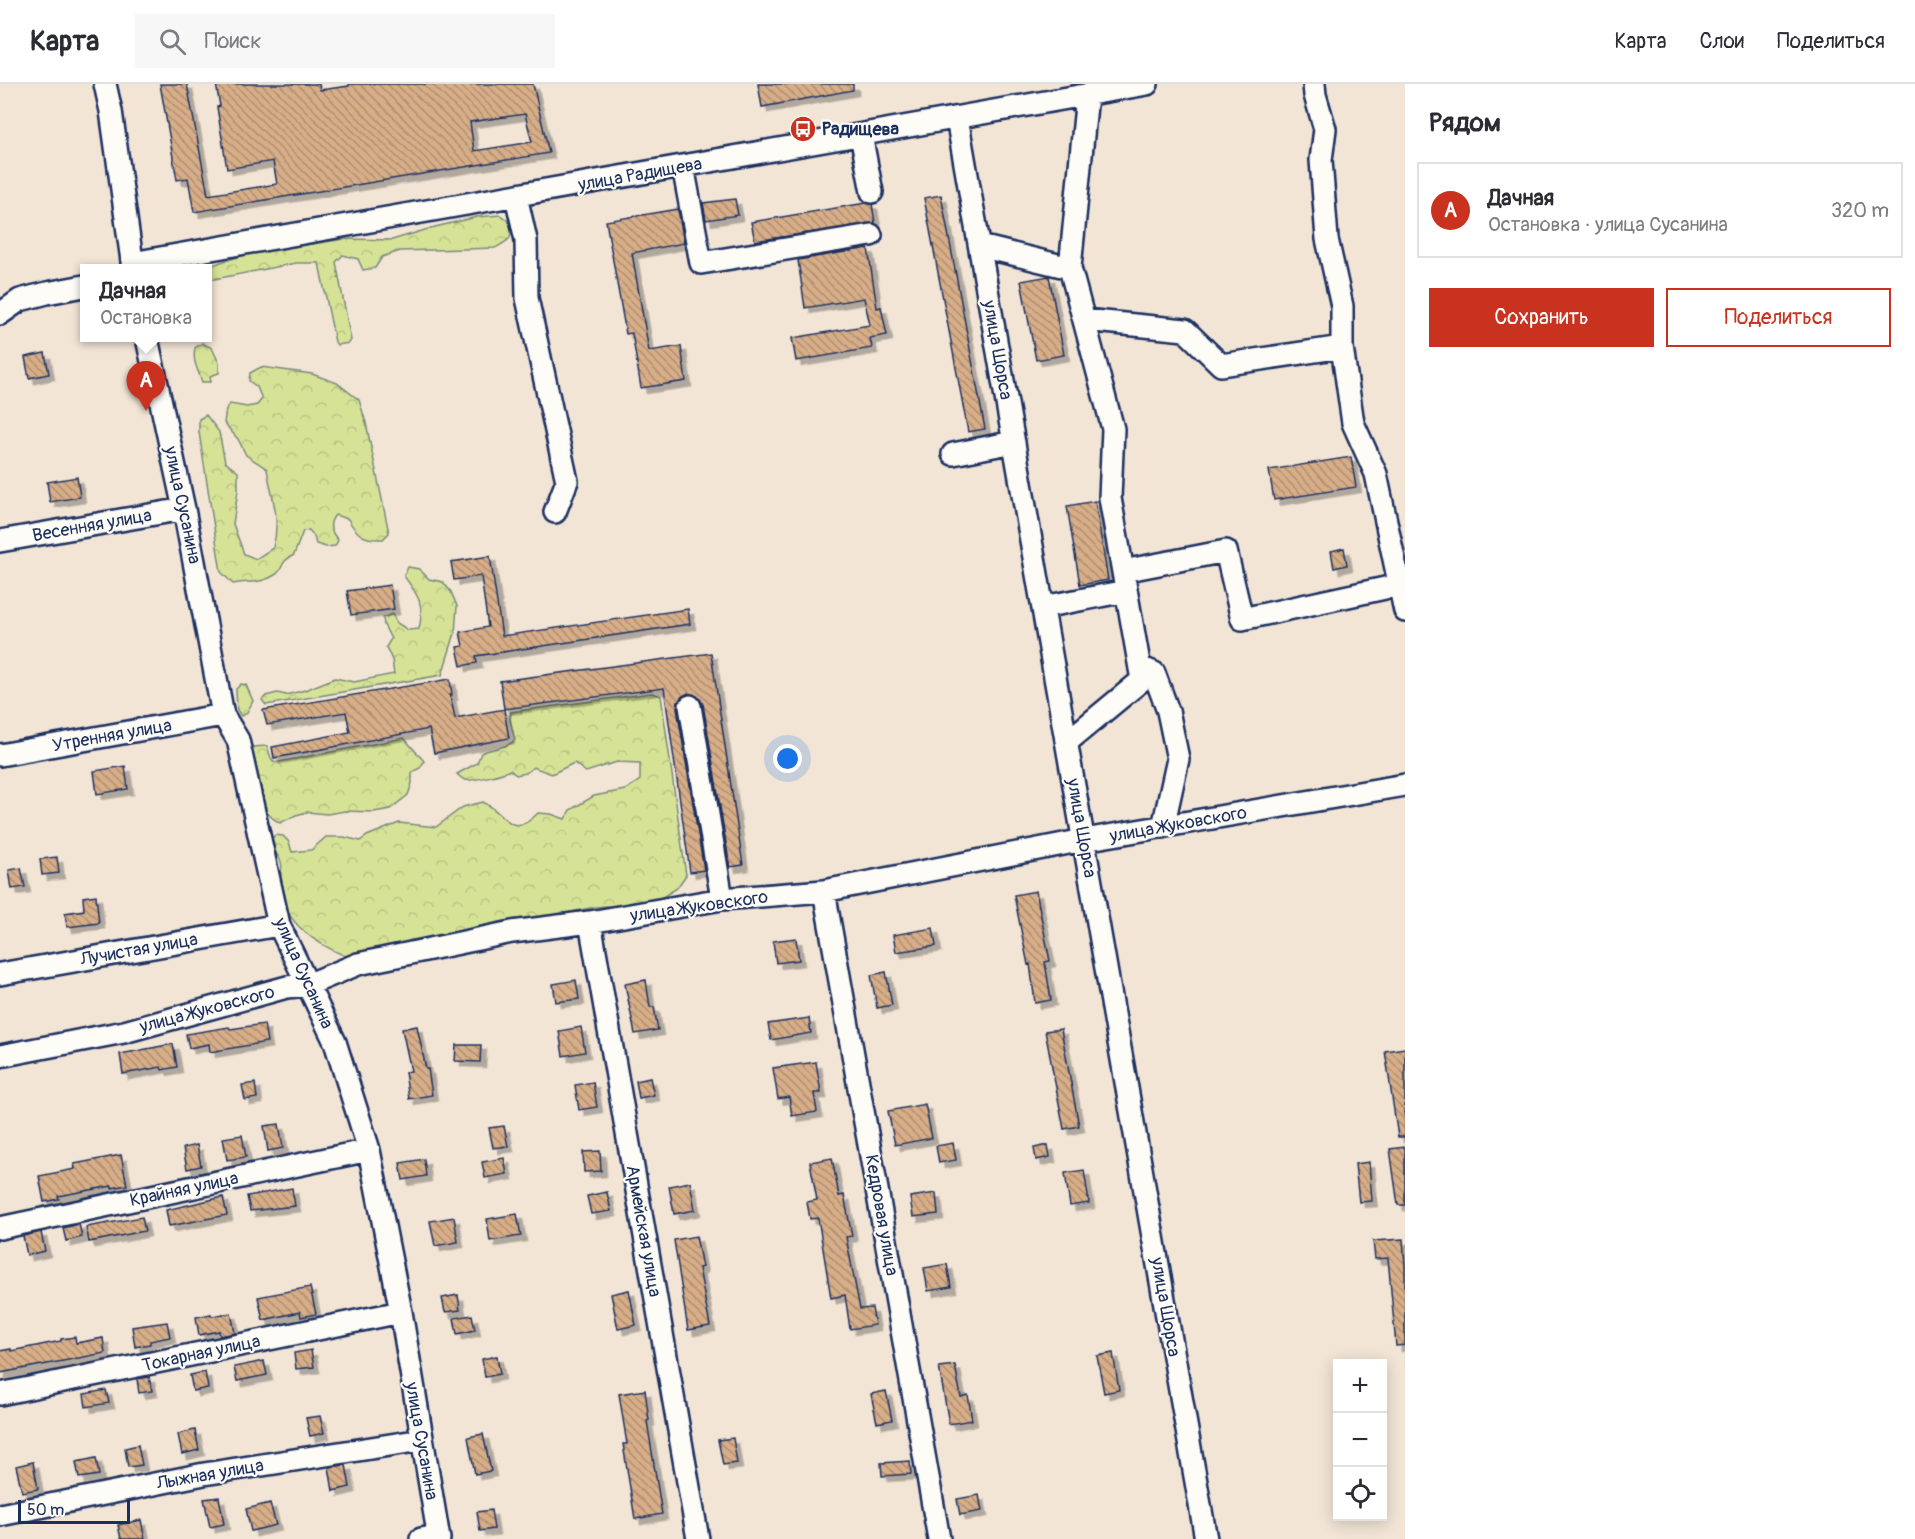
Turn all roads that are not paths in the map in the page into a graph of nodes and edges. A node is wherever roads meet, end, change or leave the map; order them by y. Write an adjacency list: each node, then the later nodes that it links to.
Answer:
1 (105, 84): 13 (street)
2 (1148, 84): 5 (street, улица Радищева)
3 (1314, 84): 20 (street)
4 (1055, 92): 5 (street, улица Радищева); 6 (street, улица Радищева)
5 (1087, 95): 15 (street)
6 (957, 118): 7 (street, улица Радищева); 12 (street, улица Щорса)
7 (861, 135): 8 (street, улица Радищева); 9 (street)
8 (683, 166): 10 (street, улица Радищева); 11 (street)
9 (872, 192)
10 (516, 196): 14 (street, улица Радищева); 24 (street)
11 (871, 235)
12 (980, 246): 15 (street); 21 (street, улица Щорса)
13 (133, 264)
14 (144, 264)
15 (1070, 268): 18 (street)
16 (80, 287): 17 (street)
17 (0, 314)
18 (1084, 320): 20 (street); 26 (street)
19 (148, 342): 23 (street, улица Сусанина)
20 (1341, 347): 27 (street)
21 (1014, 442): 22 (street); 28 (street, улица Щорса)
22 (953, 454)
23 (184, 509): 25 (street, Весенняя улица); 33 (street, улица Сусанина)
24 (555, 512)
25 (0, 542)
26 (1125, 581): 27 (street); 28 (street); 31 (street)
27 (1400, 585): 29 (street)
28 (1043, 607): 34 (street, улица Щорса)
29 (1405, 611)
30 (1146, 623): 31 (street)
31 (1147, 670): 34 (street); 37 (street)
32 (690, 706): 40 (street)
33 (223, 715): 35 (street, Утренняя улица); 42 (street, улица Сусанина)
34 (1067, 742): 38 (street, улица Щорса)
35 (0, 754)
36 (1405, 785): 37 (street, улица Жуковского)
37 (1163, 827): 38 (street, улица Жуковского)
38 (1084, 840): 39 (street, улица Жуковского); 55 (street, улица Щорса)
39 (824, 891): 40 (street, улица Жуковского); 54 (street, Кедровая улица)
40 (722, 898): 41 (street, улица Жуковского)
41 (590, 922): 44 (street, улица Жуковского); 53 (street, Армейская улица)
42 (279, 925): 43 (street, Лучистая улица); 44 (street, улица Сусанина)
43 (0, 974)
44 (307, 985): 45 (street, улица Жуковского); 46 (street, улица Сусанина)
45 (0, 1056)
46 (369, 1150): 47 (street, Крайняя улица); 48 (street, улица Сусанина)
47 (0, 1228)
48 (401, 1312): 49 (street, Токарная улица); 50 (street, улица Сусанина)
49 (0, 1394)
50 (422, 1440): 51 (street, Лыжная улица); 52 (street, улица Сусанина)
51 (0, 1515)
52 (433, 1538)
53 (698, 1539)
54 (939, 1539)
55 (1206, 1539)

